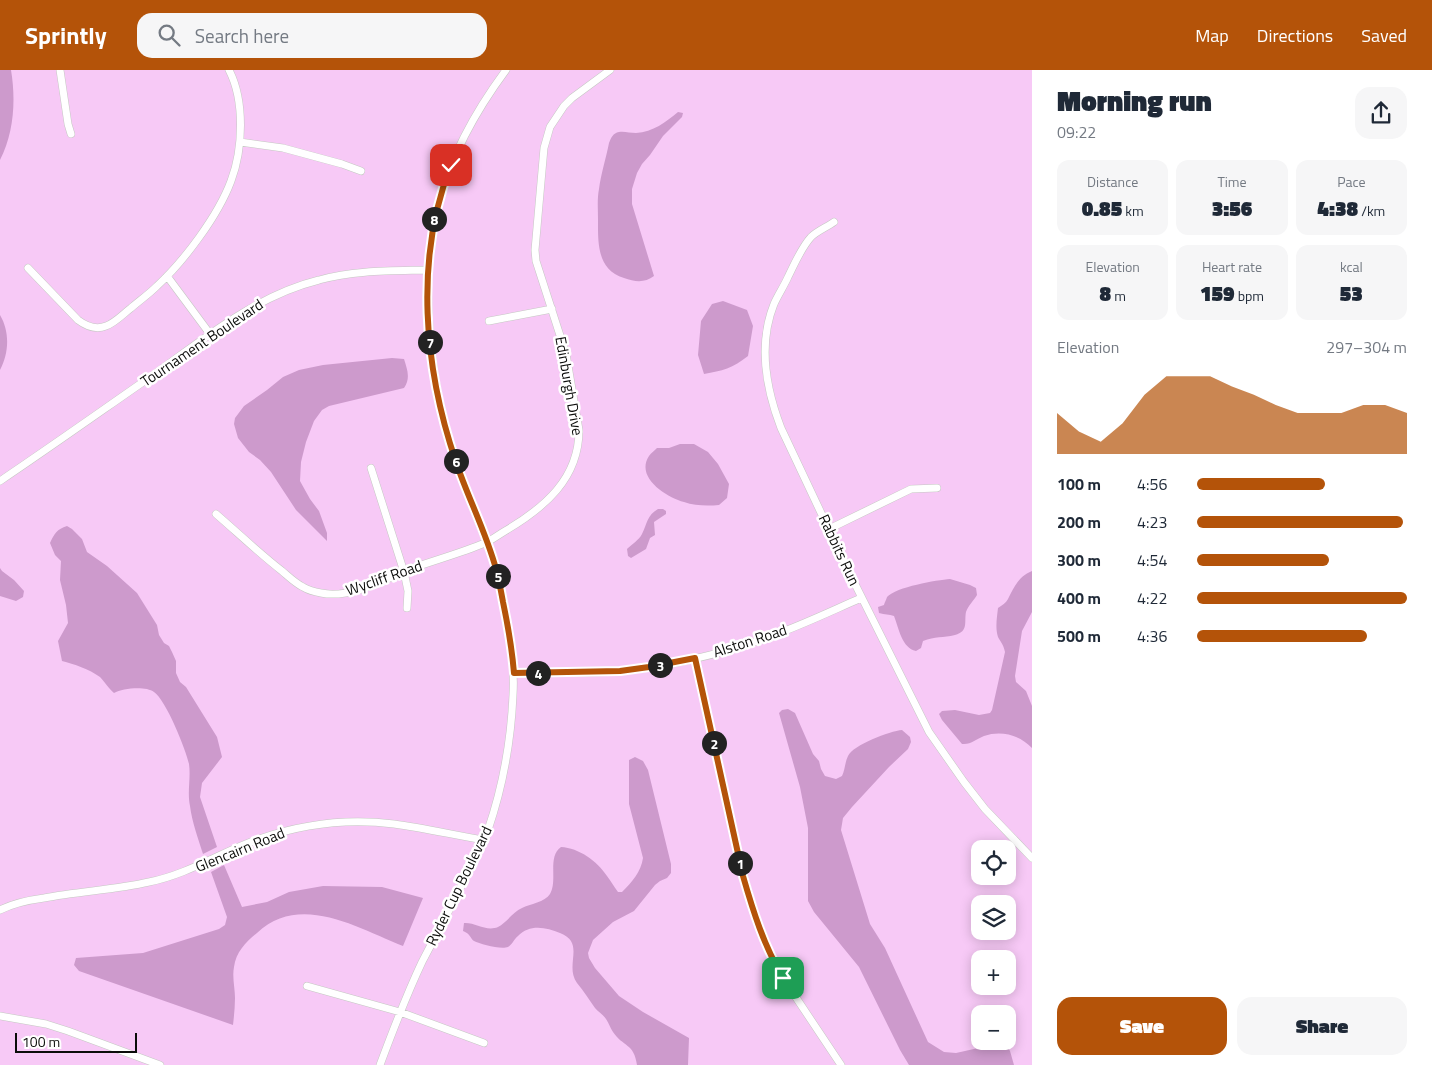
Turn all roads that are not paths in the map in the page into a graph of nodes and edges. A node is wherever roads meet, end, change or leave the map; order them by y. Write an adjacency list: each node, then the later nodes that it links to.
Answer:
1 (60, 70): 5 (street)
2 (229, 70): 6 (street)
3 (506, 70): 10 (street, Ryder Cup Boulevard)
4 (610, 70): 12 (street, Edinburgh Drive)
5 (70, 134)
6 (240, 142): 7 (street); 11 (street)
7 (361, 171)
8 (834, 222): 19 (street, Rabbits Run)
9 (28, 268): 11 (street)
10 (429, 270): 14 (street, Tournament Boulevard); 20 (street, Ryder Cup Boulevard)
11 (167, 276): 14 (street)
12 (552, 309): 13 (street); 20 (street, Edinburgh Drive)
13 (489, 321)
14 (210, 334): 16 (street, Tournament Boulevard)
15 (371, 468): 21 (street)
16 (0, 481)
17 (937, 488): 19 (street)
18 (216, 514): 21 (street, Wycliff Road)
19 (829, 529): 22 (street, Rabbits Run)
20 (487, 542): 21 (street, Wycliff Road); 25 (street, Ryder Cup Boulevard)
21 (404, 572): 23 (street)
22 (861, 598): 24 (street, Alston Road); 27 (street, Rabbits Run)
23 (407, 608)
24 (695, 658): 25 (street, Alston Road); 35 (street)
25 (514, 673): 26 (street, Ryder Cup Boulevard)
26 (484, 840): 28 (street, Glencairn Road); 30 (street, Ryder Cup Boulevard)
27 (1032, 858)
28 (0, 910)
29 (307, 986): 30 (street)
30 (400, 1012): 32 (street); 34 (street, Ryder Cup Boulevard)
31 (0, 1016): 33 (street)
32 (484, 1043)
33 (160, 1065)
34 (380, 1065)
35 (841, 1065)

